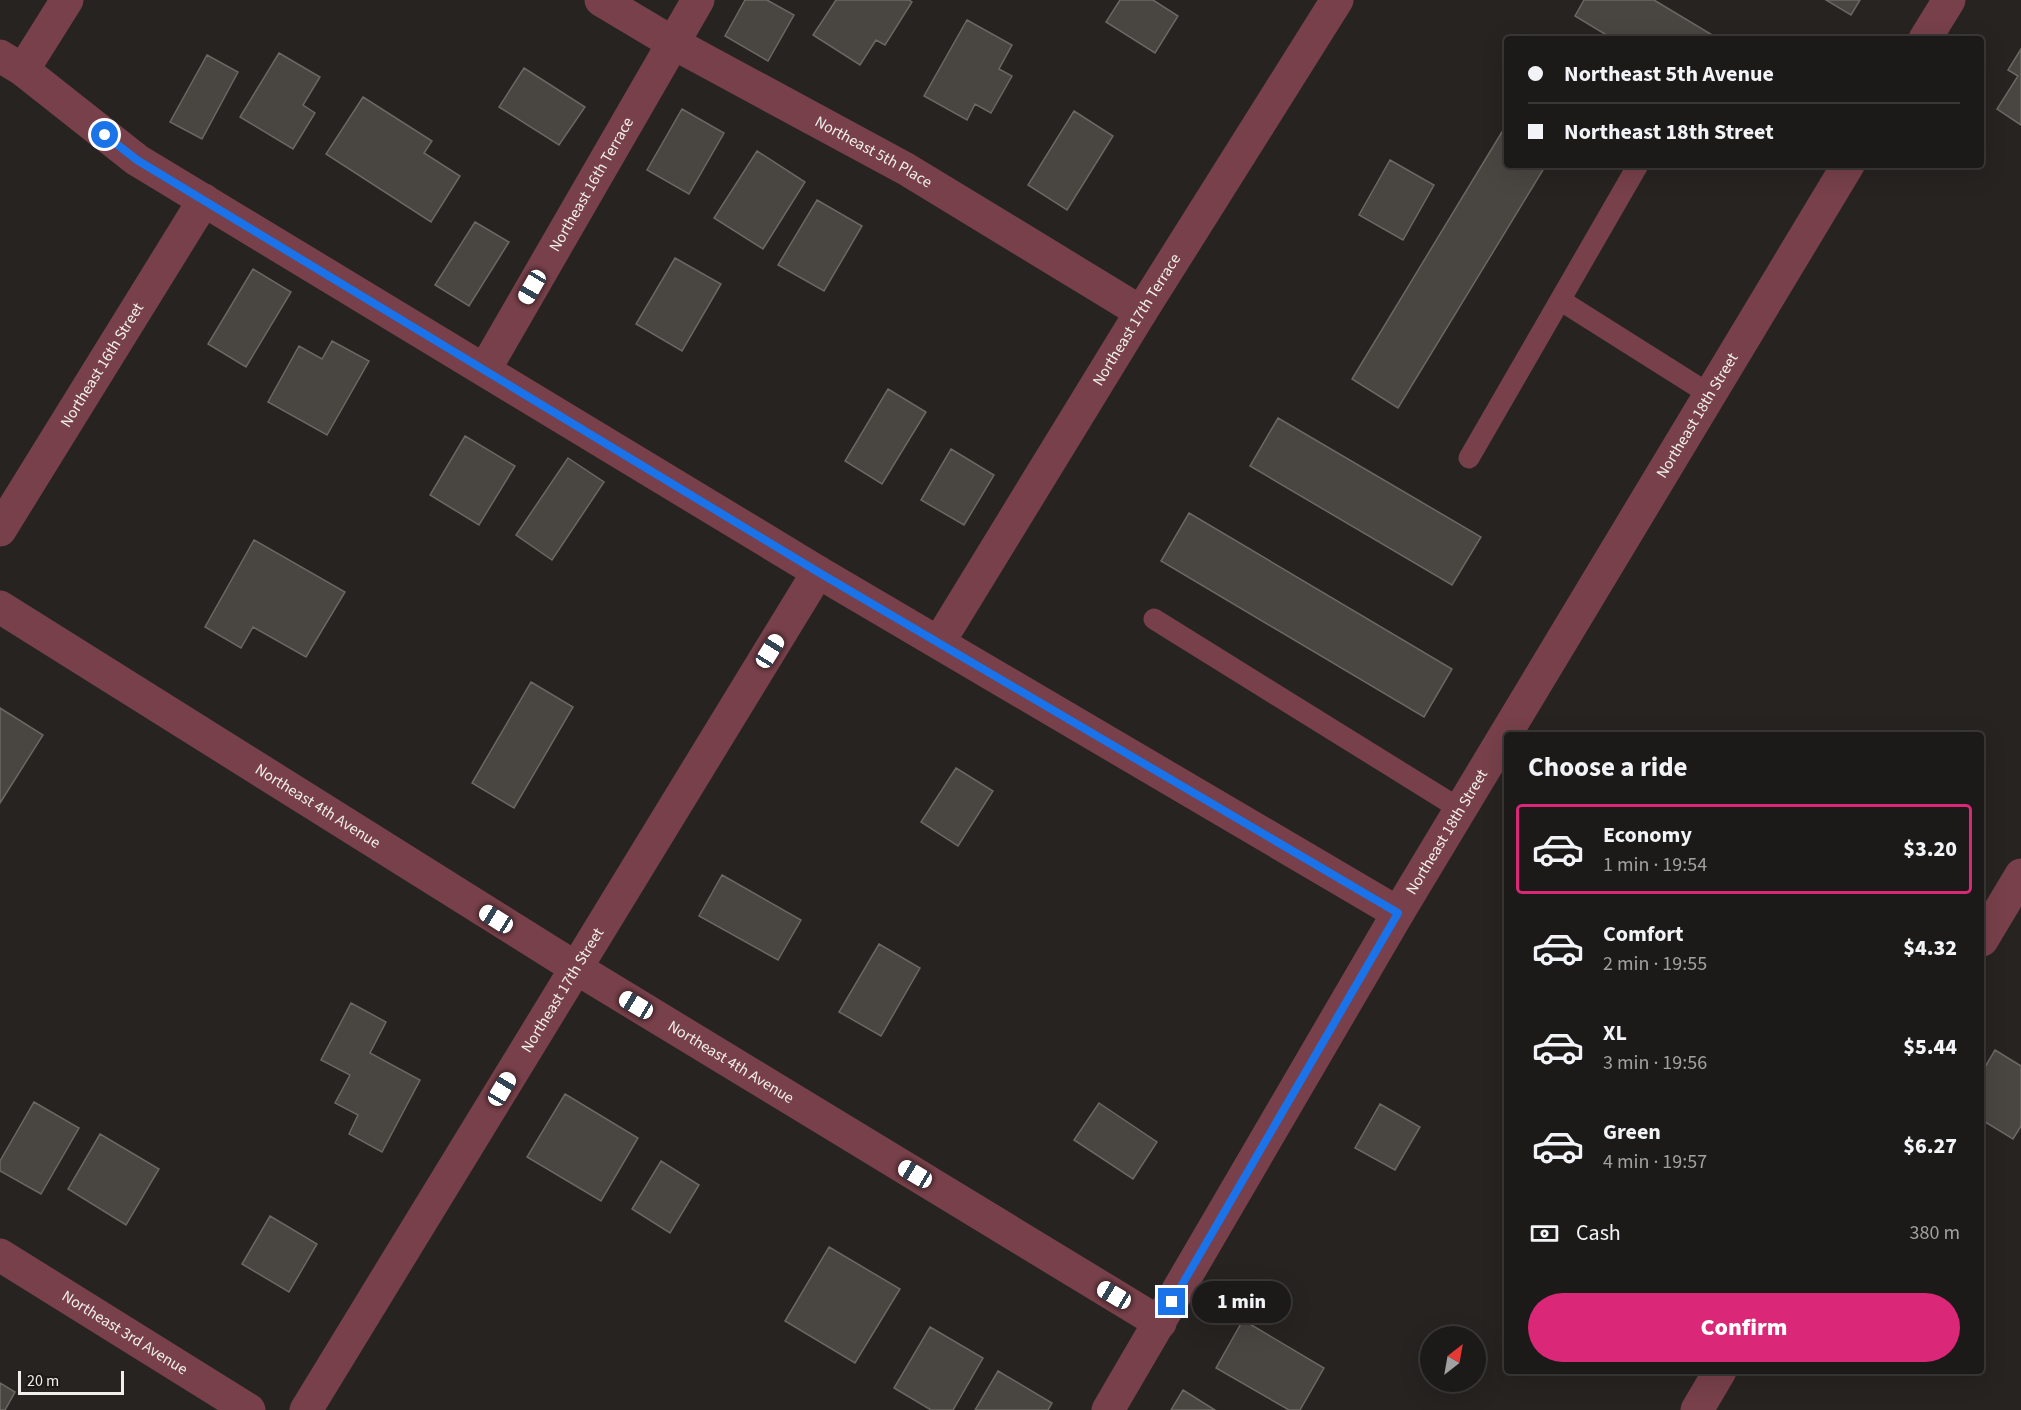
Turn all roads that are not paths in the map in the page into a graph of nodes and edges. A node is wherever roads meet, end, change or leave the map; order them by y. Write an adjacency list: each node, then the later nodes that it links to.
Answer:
1 (68, 0): 8 (street)
2 (601, 0): 7 (street, Northeast 5th Place)
3 (698, 0): 7 (street, Northeast 16th Terrace)
4 (1337, 0): 13 (street, Northeast 17th Terrace)
5 (1949, 0): 6 (street)
6 (1927, 36)
7 (673, 43): 13 (street, Northeast 5th Place); 14 (street, Northeast 16th Terrace)
8 (12, 63): 11 (street)
9 (1636, 168): 12 (lane)
10 (1846, 168): 15 (street, Northeast 18th Street)
11 (204, 200): 14 (street); 17 (street, Northeast 16th Street)
12 (1560, 300): 15 (lane); 16 (lane)
13 (1141, 312): 21 (street, Northeast 17th Terrace)
14 (485, 369): 18 (street)
15 (1709, 394): 22 (street, Northeast 18th Street)
16 (1469, 458)
17 (0, 530)
18 (818, 572): 21 (street); 28 (street, Northeast 17th Street)
19 (0, 607): 28 (street, Northeast 4th Avenue)
20 (1154, 619): 24 (lane)
21 (939, 642): 26 (street)
22 (1506, 732)
23 (1504, 736): 24 (street, Northeast 18th Street)
24 (1460, 809): 26 (street, Northeast 18th Street)
25 (2021, 875): 27 (street)
26 (1398, 913): 30 (street, Northeast 18th Street)
27 (1984, 937)
28 (576, 968): 30 (street, Northeast 4th Avenue); 33 (street, Northeast 17th Street)
29 (0, 1255): 32 (street, Northeast 3rd Avenue)
30 (1160, 1323): 34 (street, Northeast 18th Street)
31 (1718, 1374): 35 (street)
32 (249, 1410)
33 (306, 1410)
34 (1108, 1410)
35 (1697, 1410)

